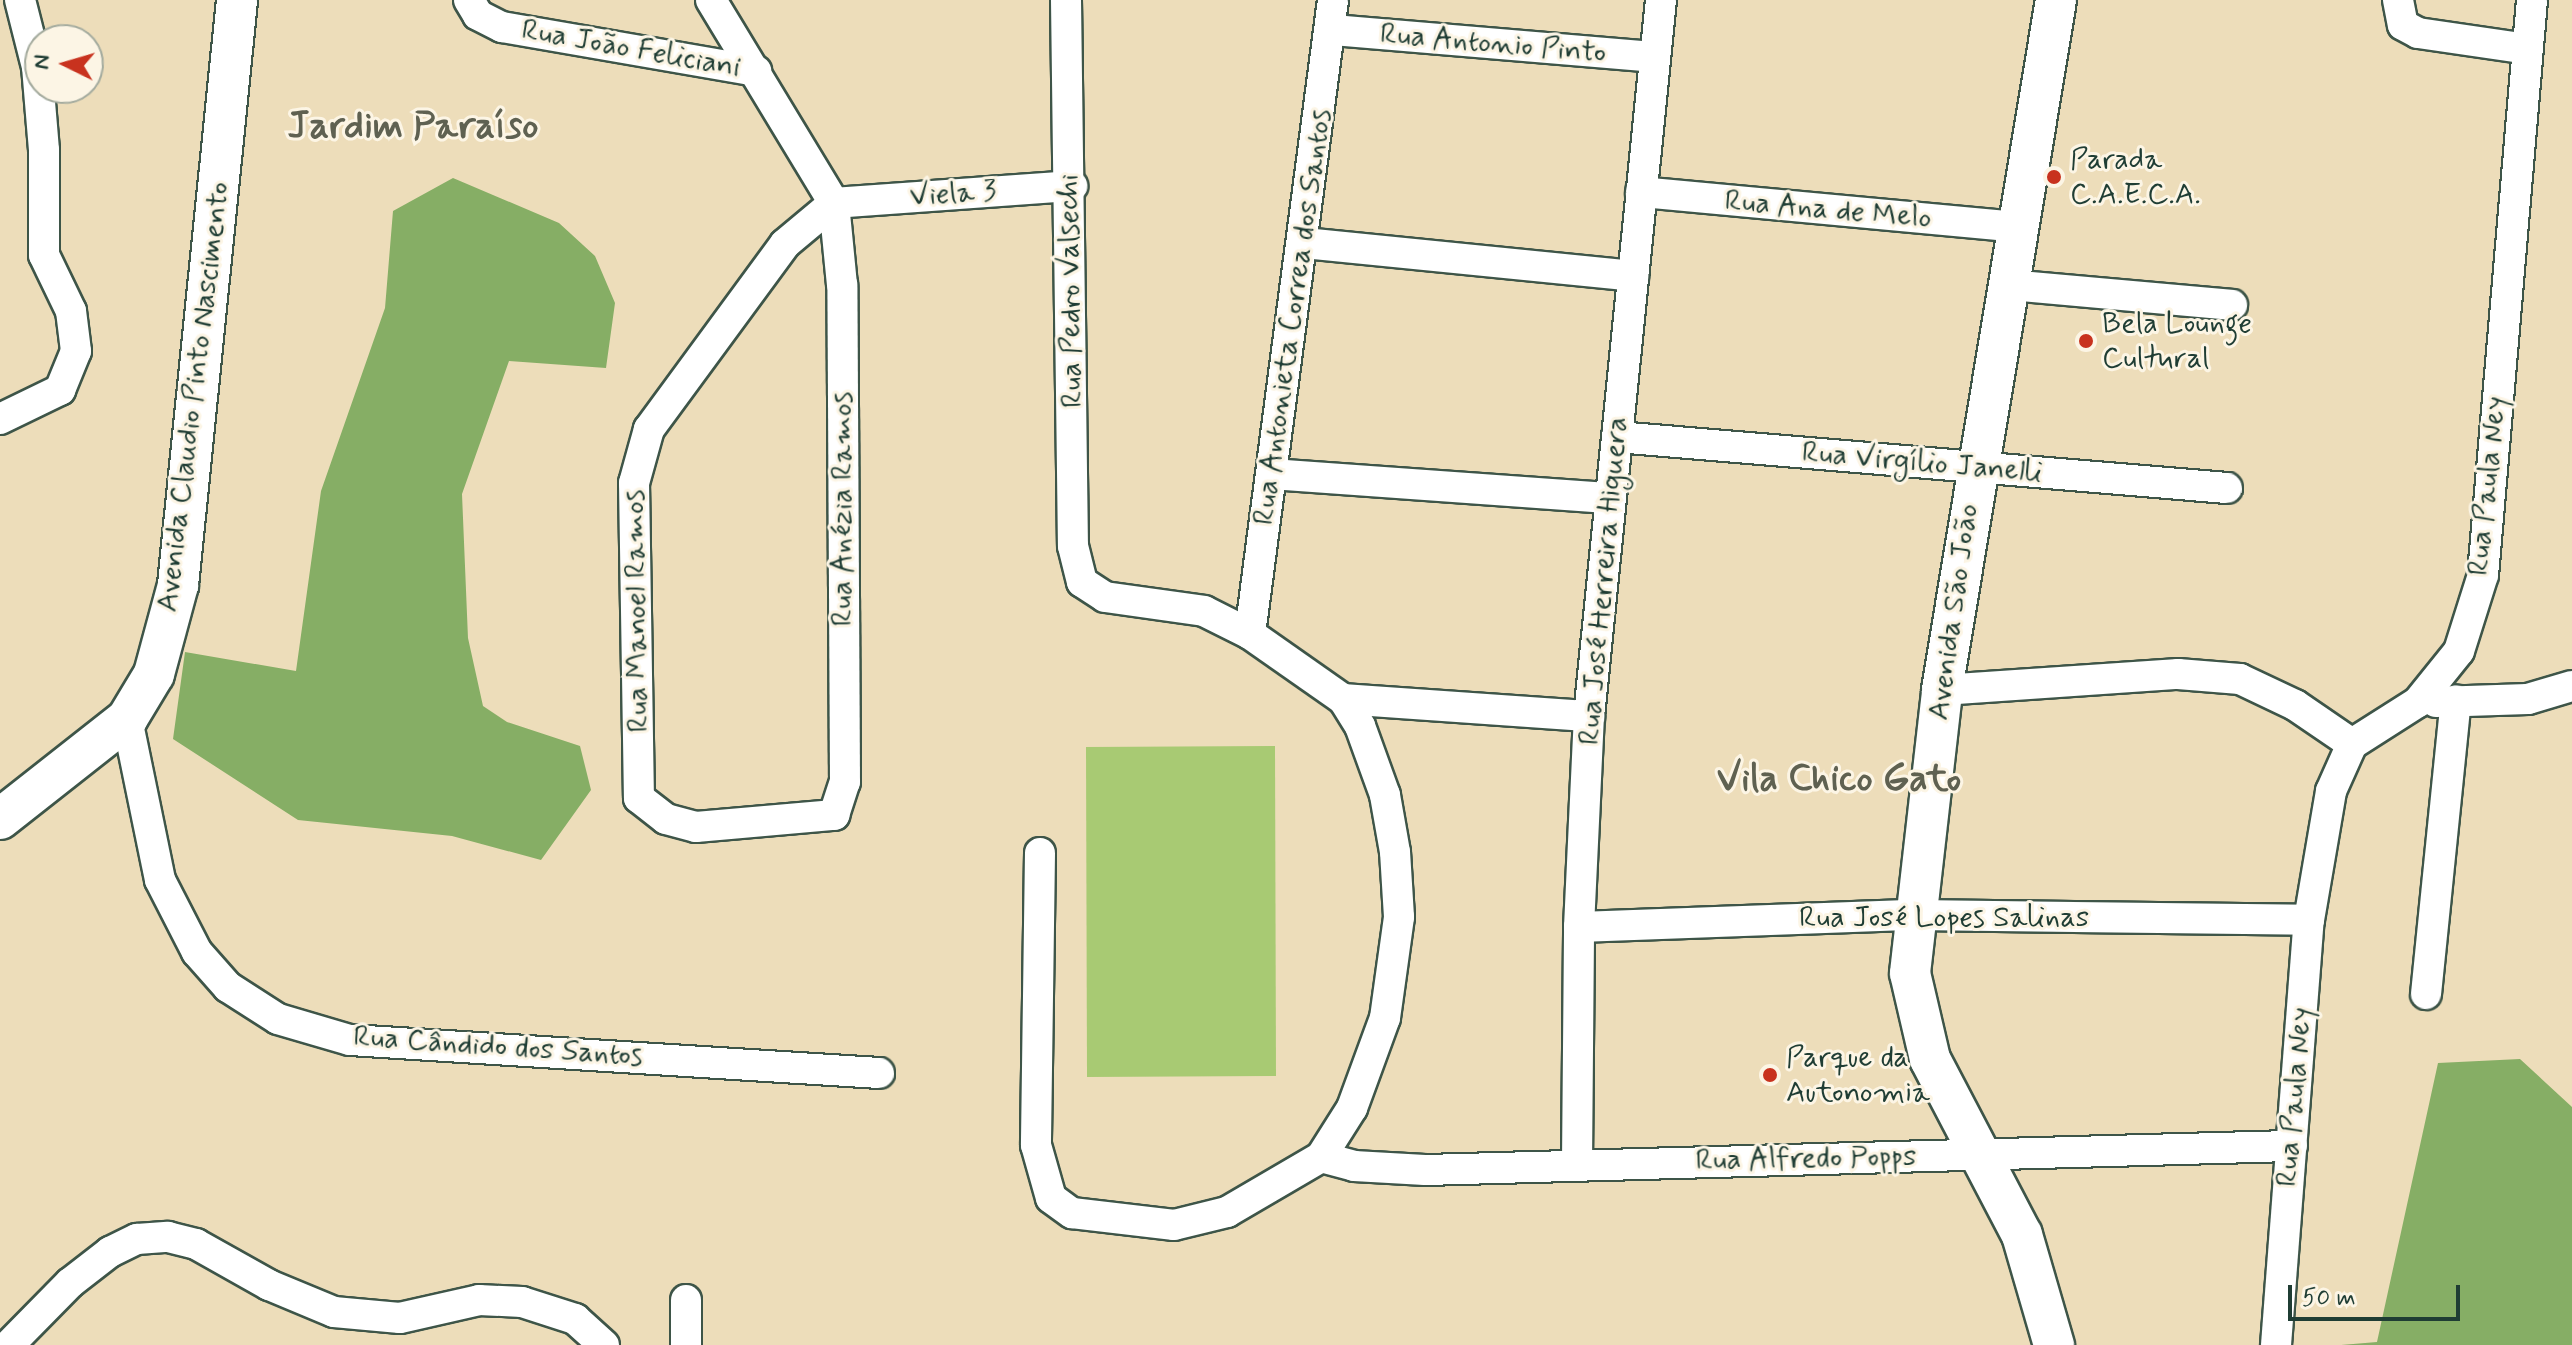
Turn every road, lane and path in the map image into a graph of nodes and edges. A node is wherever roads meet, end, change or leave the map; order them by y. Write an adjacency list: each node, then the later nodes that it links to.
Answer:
1 (20, 0): 23 (street)
2 (469, 0): 14 (street, Rua João Feliciani)
3 (711, 0): 14 (street)
4 (1066, 0): 15 (street, Rua Pedro Valsechi)
5 (1333, 0): 11 (street, Rua Antonieta Correa dos Santos)
6 (1661, 0): 13 (street, Rua José Herreira Higuera)
7 (2056, 0): 18 (main road, Avenida São João)
8 (2398, 0): 12 (street)
9 (2532, 0): 12 (street, Rua Paula Ney)
10 (235, 1): 36 (main road, Avenida Claudio Pinto Nascimento)
11 (1333, 30): 13 (street, Rua Antonio Pinto); 19 (street, Rua Antonieta Correa dos Santos)
12 (2528, 49): 34 (street, Rua Paula Ney)
13 (1653, 57): 16 (street, Rua José Herreira Higuera)
14 (756, 71): 17 (street)
15 (1072, 186): 17 (street, Viela 3); 29 (street, Rua Pedro Valsechi)
16 (1641, 192): 18 (street, Rua Ana de Melo); 20 (street, Rua José Herreira Higuera)
17 (834, 203): 38 (street, Rua Anézia Ramos); 38 (street, Rua Manoel Ramos)
18 (2015, 227): 21 (main road, Avenida São João)
19 (1304, 243): 20 (street); 26 (street, Rua Antonieta Correa dos Santos)
20 (1633, 276): 24 (street, Rua José Herreira Higuera)
21 (2009, 285): 22 (street); 25 (main road, Avenida São João)
22 (2232, 305)
23 (0, 419)
24 (1617, 437): 25 (street, Rua Virgílio Janelli); 28 (street, Rua José Herreira Higuera)
25 (1976, 467): 27 (street, Rua Virgílio Janelli); 31 (main road, Avenida São João)
26 (1272, 474): 28 (street); 29 (street, Rua Antonieta Correa dos Santos)
27 (2227, 488)
28 (1610, 498): 35 (street, Rua José Herreira Higuera)
29 (1250, 634): 32 (street)
30 (2572, 686): 33 (street)
31 (1942, 690): 37 (street); 41 (main road, Avenida São João)
32 (1343, 699): 35 (street); 48 (street)
33 (2456, 701): 34 (street); 44 (street)
34 (2418, 702): 37 (street, Rua Paula Ney)
35 (1589, 716): 43 (street, Rua José Herreira Higuera)
36 (127, 719): 39 (main road, Avenida Claudio Pinto Nascimento); 45 (street, Rua Cândido dos Santos)
37 (2352, 744): 42 (street, Rua Paula Ney)
38 (834, 815)
39 (0, 819)
40 (1040, 853): 48 (street)
41 (1914, 915): 42 (street, Rua José Lopes Salinas); 43 (street, Rua José Lopes Salinas); 47 (main road, Avenida São João)
42 (2309, 920): 46 (street, Rua Paula Ney)
43 (1579, 927): 49 (street, Rua José Herreira Higuera)
44 (2426, 994)
45 (879, 1073)
46 (2292, 1146): 47 (street, Rua Alfredo Popps); 55 (street, Rua Paula Ney)
47 (1983, 1155): 49 (street, Rua Alfredo Popps); 54 (main road, Avenida São João)
48 (1321, 1157): 49 (street, Rua Alfredo Popps)
49 (1577, 1163)
50 (686, 1300): 53 (street)
51 (9, 1345): 52 (street)
52 (604, 1345)
53 (686, 1345)
54 (2054, 1345)
55 (2276, 1345)

